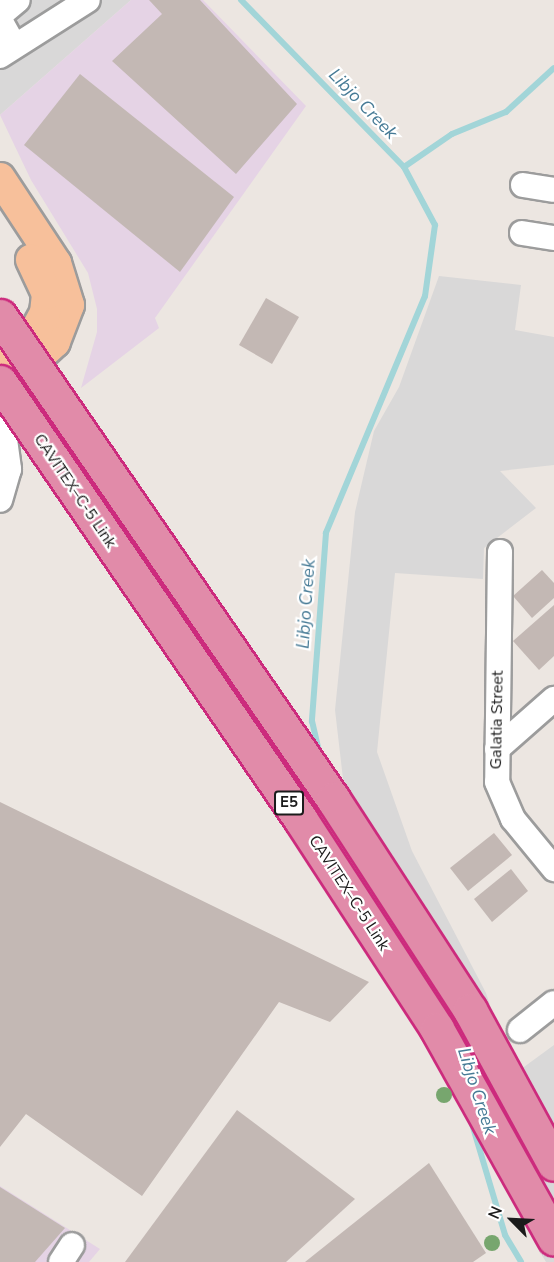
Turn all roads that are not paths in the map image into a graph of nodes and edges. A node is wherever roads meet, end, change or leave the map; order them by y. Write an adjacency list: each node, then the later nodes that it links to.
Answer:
1 (18, 0): 3 (street)
2 (88, 0): 5 (street)
3 (0, 15)
4 (0, 20): 5 (street)
5 (7, 51)
6 (0, 178): 15 (main road)
7 (523, 185): 8 (street)
8 (554, 190)
9 (0, 215): 13 (main road)
10 (522, 233): 11 (street)
11 (554, 238)
12 (0, 316): 24 (highway, E5, bridge)
13 (0, 365)
14 (0, 382): 25 (highway, CAVITEX–C-5 Link / E5, bridge)
15 (0, 393)
16 (0, 402): 17 (street)
17 (0, 500)
18 (500, 552): 20 (street, Galatia Street)
19 (554, 699): 20 (street)
20 (497, 749): 21 (street, Galatia Street)
21 (554, 869)
22 (554, 1002): 23 (street)
23 (520, 1030)
24 (554, 1164)
25 (554, 1239)

